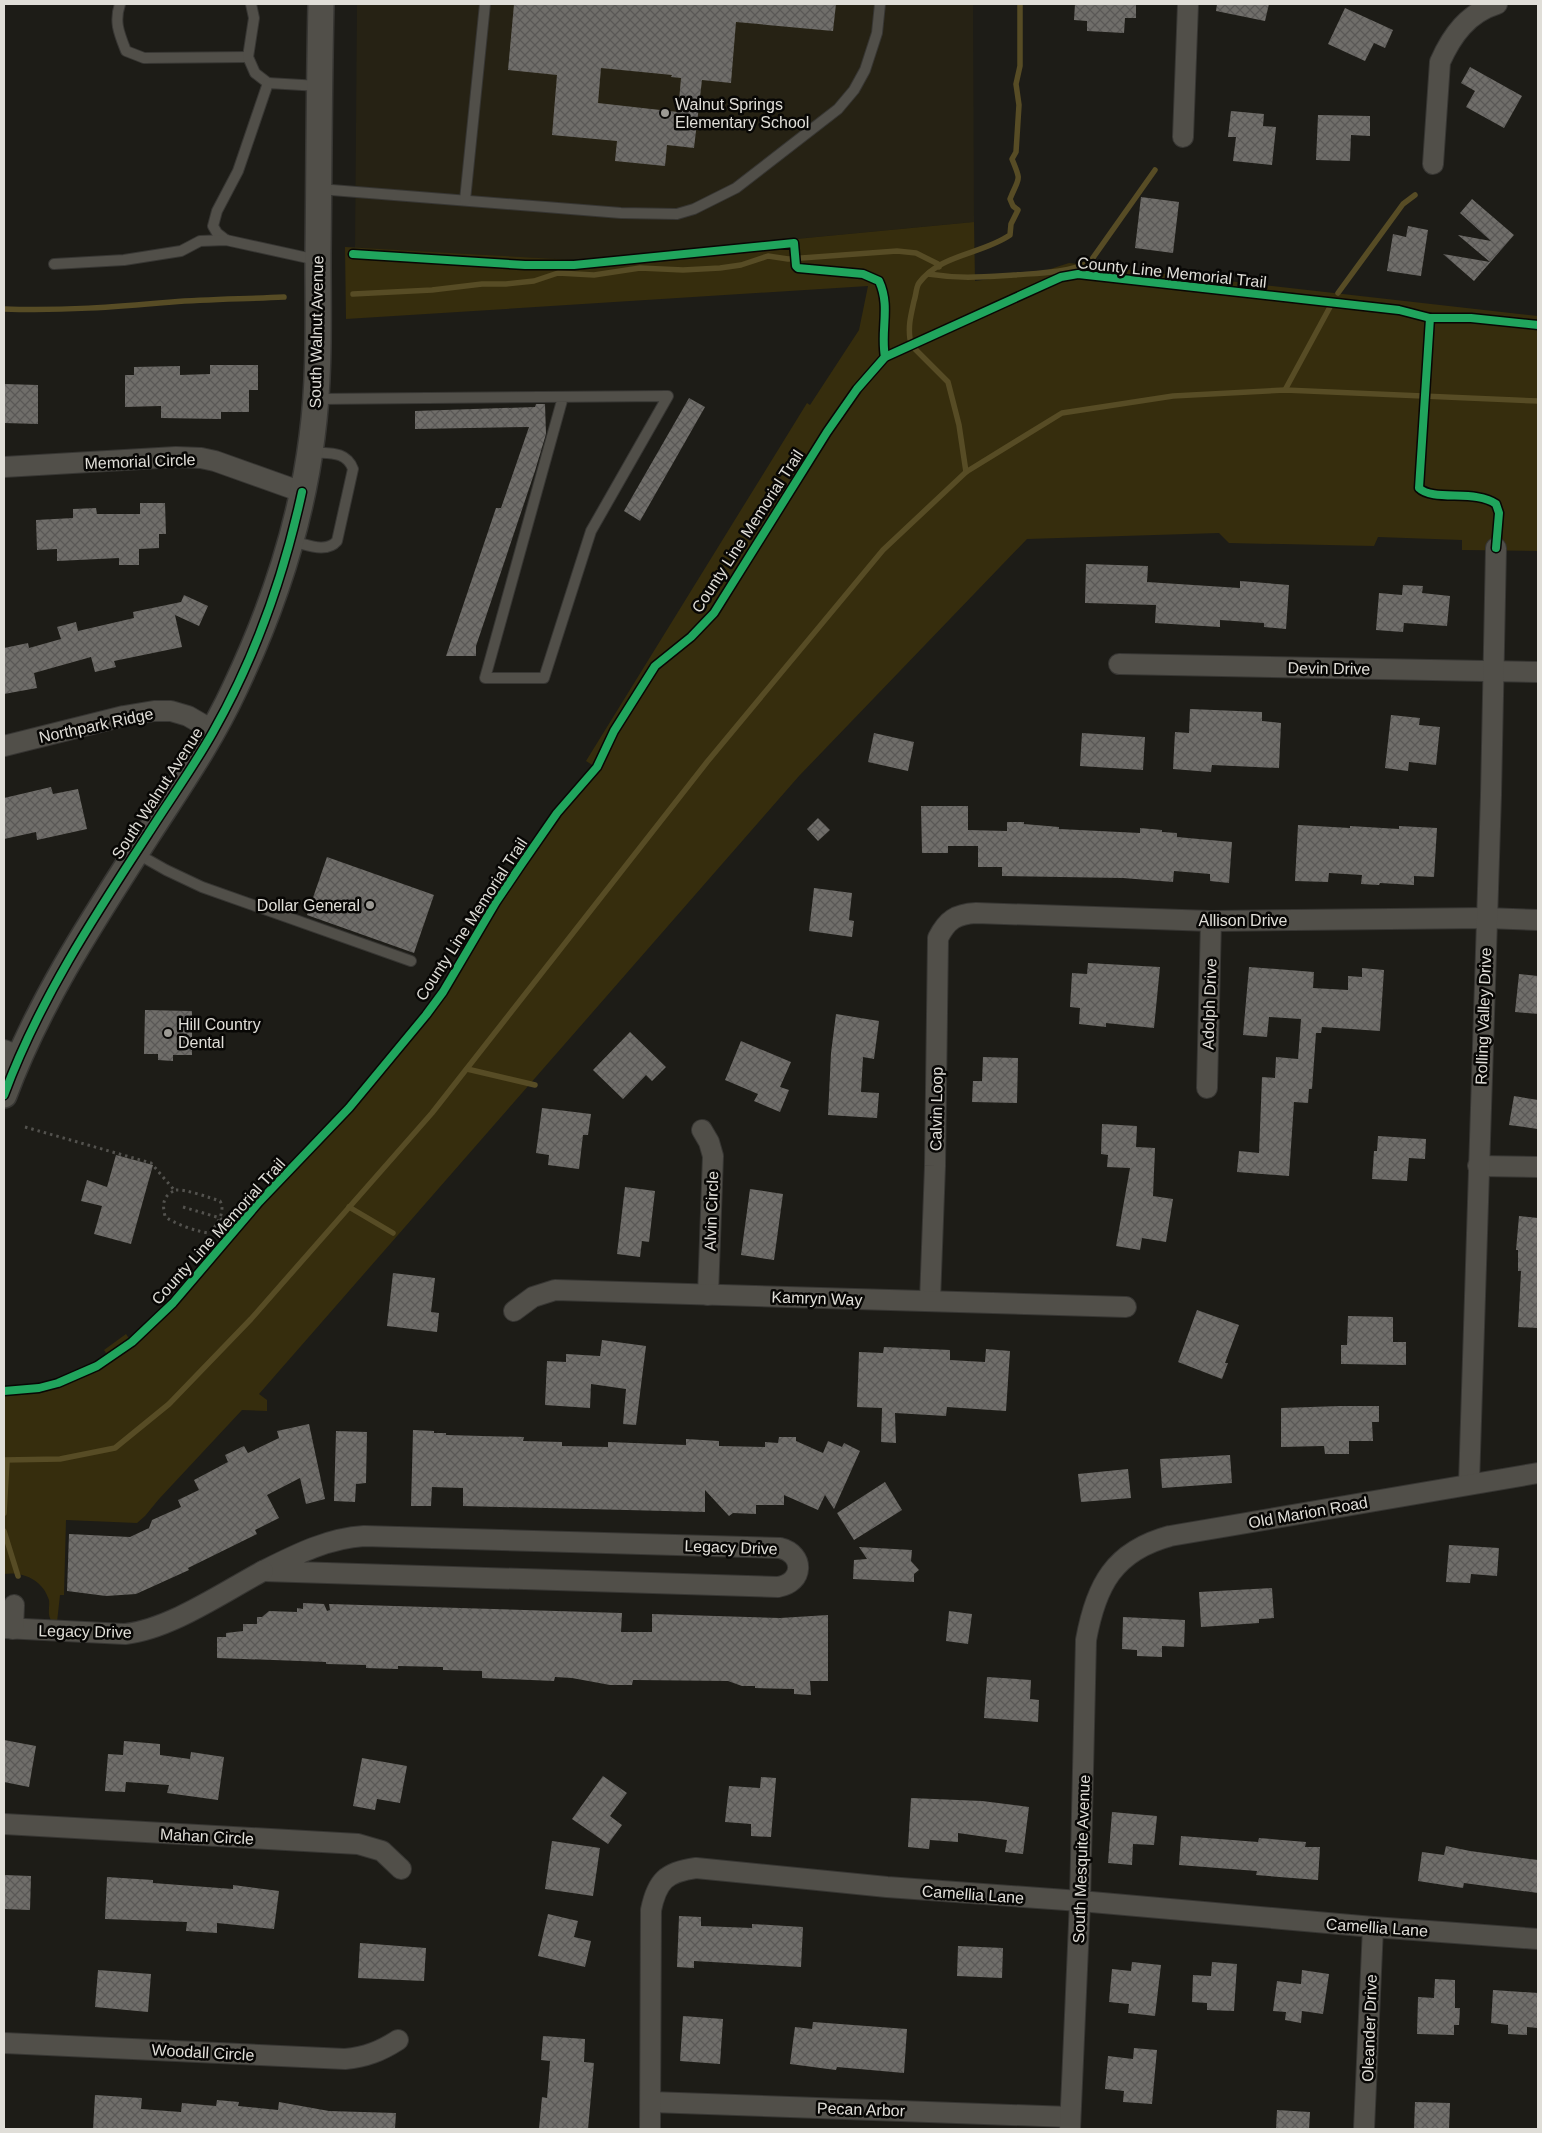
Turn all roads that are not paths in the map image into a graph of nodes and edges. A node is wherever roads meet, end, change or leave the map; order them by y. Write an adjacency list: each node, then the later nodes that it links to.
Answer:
1 (120, 4): 8 (lane)
2 (251, 4): 8 (lane)
3 (321, 4): 10 (street, South Walnut Avenue)
4 (485, 4): 14 (lane)
5 (880, 4): 14 (lane)
6 (1188, 4): 11 (street)
7 (1497, 4): 12 (street)
8 (248, 57): 9 (lane)
9 (268, 84): 10 (lane); 15 (lane)
10 (319, 86): 13 (street, South Walnut Avenue)
11 (1182, 137)
12 (1433, 164)
13 (319, 189): 14 (lane); 16 (street, South Walnut Avenue)
14 (465, 200)
15 (226, 240): 16 (lane); 17 (lane)
16 (318, 260): 19 (street, South Walnut Avenue)
17 (54, 264)
18 (563, 397): 18 (lane); 19 (lane)
19 (316, 399): 20 (street, South Walnut Avenue)
20 (310, 452): 22 (street, South Walnut Avenue); 23 (lane)
21 (4, 467): 22 (street, Memorial Circle)
22 (302, 492): 23 (street, South Walnut Avenue)
23 (291, 541): 28 (street, South Walnut Avenue)
24 (1496, 548): 26 (street, Rolling Valley Drive)
25 (1119, 664): 26 (street, Devin Drive)
26 (1493, 671): 27 (street, Devin Drive); 31 (street, Rolling Valley Drive)
27 (1538, 672)
28 (214, 731): 29 (street, Northpark Ridge); 30 (street, South Walnut Avenue)
29 (4, 746)
30 (136, 853): 35 (lane); 36 (street, South Walnut Avenue)
31 (1486, 918): 33 (street, Allison Drive); 34 (street, Allison Drive); 40 (street, Rolling Valley Drive)
32 (949, 920): 34 (street, Allison Drive); 43 (street, Calvin Loop)
33 (1538, 920)
34 (1211, 921): 37 (street, Adolph Drive)
35 (411, 961)
36 (11, 1053): 38 (street, South Walnut Avenue)
37 (1207, 1088)
38 (4, 1095)
39 (702, 1130): 42 (street, Alvin Circle)
40 (1478, 1166): 41 (street); 47 (street, Rolling Valley Drive)
41 (1538, 1168)
42 (708, 1295): 43 (street, Kamryn Way); 45 (street, Kamryn Way)
43 (930, 1301): 44 (street, Kamryn Way)
44 (1126, 1307)
45 (514, 1311)
46 (1538, 1473): 47 (street, Old Marion Road)
47 (1469, 1484): 49 (street, Old Marion Road)
48 (263, 1571): 48 (street, Legacy Drive); 51 (street, Legacy Drive)
49 (1099, 1590): 54 (street, South Mesquite Avenue)
50 (14, 1605): 51 (street, Legacy Drive)
51 (8, 1628)
52 (4, 1824): 53 (street, Mahan Circle)
53 (401, 1869)
54 (1080, 1901): 55 (street, Camellia Lane); 59 (street, Camellia Lane); 60 (street, South Mesquite Avenue)
55 (1373, 1927): 56 (street, Camellia Lane); 62 (street, Oleander Drive)
56 (1538, 1938)
57 (398, 2040): 58 (street, Woodall Circle)
58 (4, 2043)
59 (651, 2102): 60 (street, Pecan Arbor); 61 (street, Camellia Lane)
60 (1070, 2123)
61 (650, 2129)
62 (1364, 2129)

